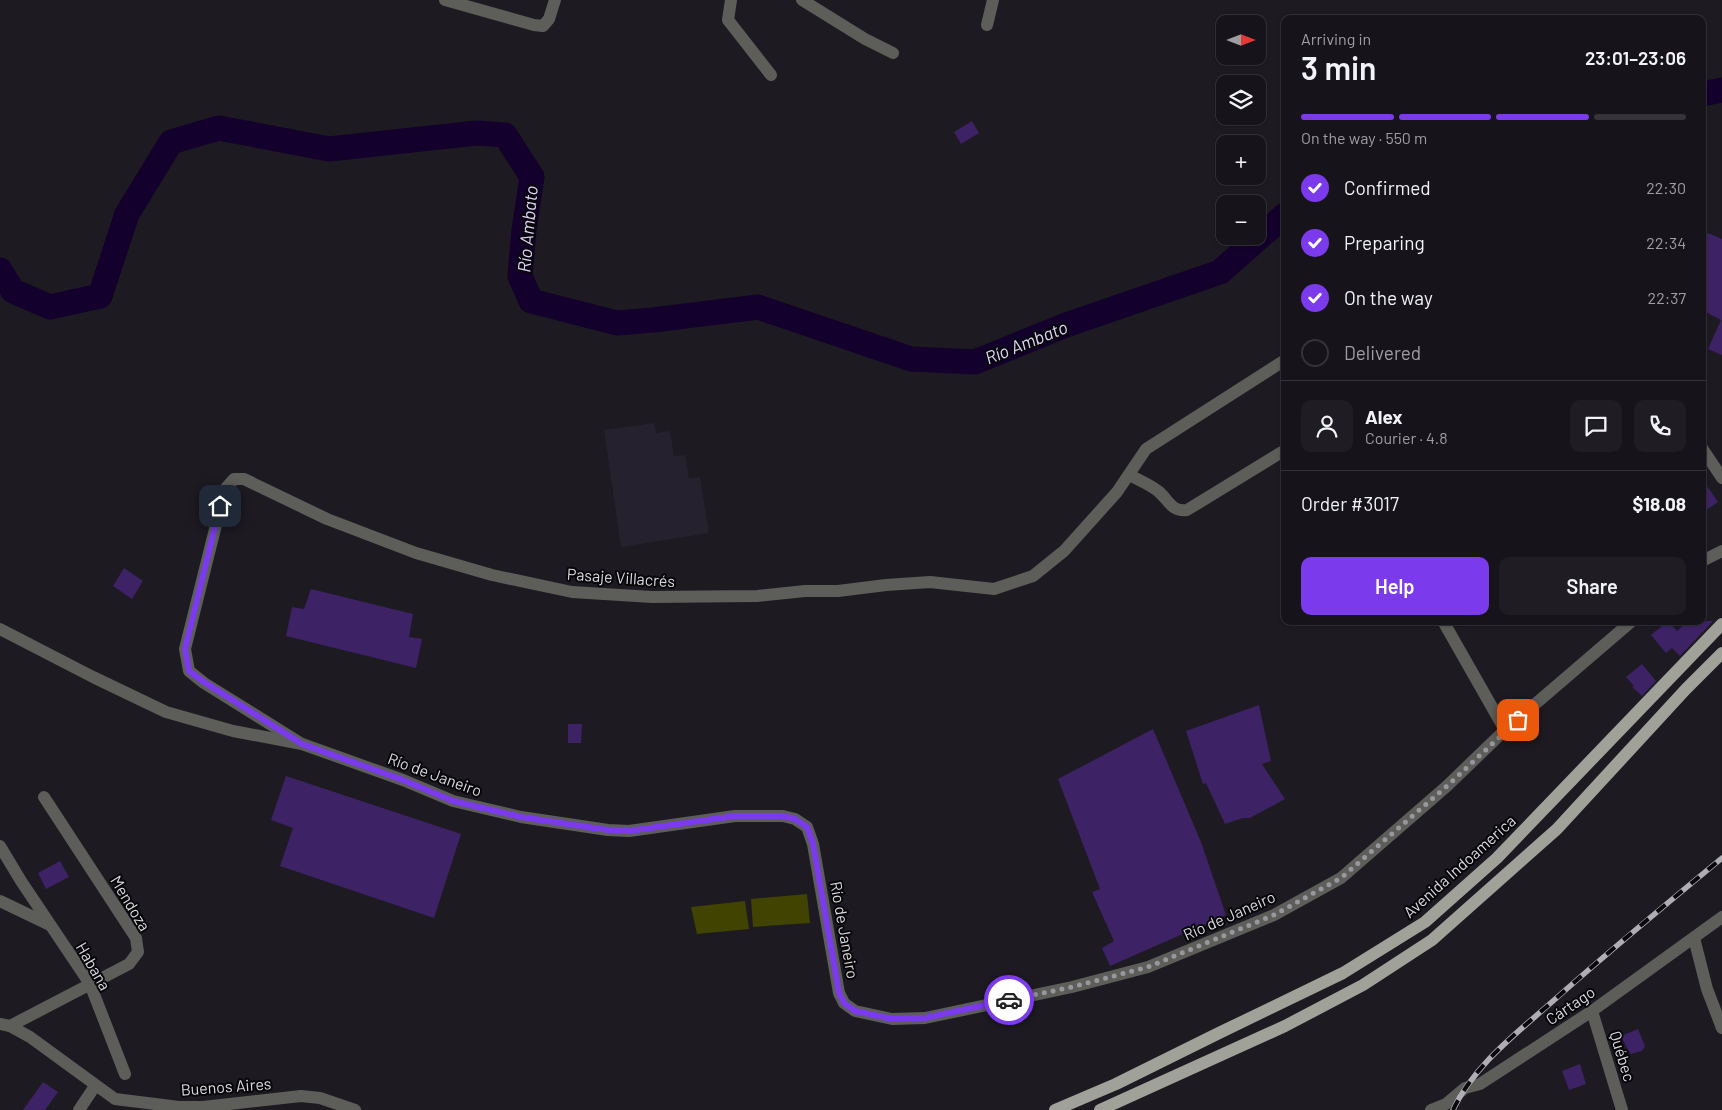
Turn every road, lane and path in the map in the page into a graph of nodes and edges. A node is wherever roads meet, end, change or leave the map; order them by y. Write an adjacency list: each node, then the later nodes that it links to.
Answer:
1 (445, 0): 2 (street)
2 (555, 0)
3 (731, 0): 8 (street)
4 (802, 0): 7 (street)
5 (993, 0): 6 (street)
6 (987, 25)
7 (893, 52)
8 (771, 74)
9 (1281, 363): 12 (street)
10 (1281, 452): 12 (street)
11 (1706, 454): 13 (street)
12 (1129, 475): 22 (street, Pasaje Villacrés)
13 (1722, 478)
14 (1722, 551): 15 (street)
15 (1706, 559)
16 (1722, 624): 40 (main road, Avenida Indoamerica)
17 (1444, 625): 21 (street)
18 (1627, 625): 21 (street, Río de Janeiro)
19 (0, 629): 22 (street, Río de Janeiro)
20 (1722, 653): 41 (main road)
21 (1505, 730): 22 (street, Río de Janeiro)
22 (302, 744)
23 (44, 797): 29 (street, Mendoza)
24 (0, 846): 27 (street, Habana)
25 (0, 901): 27 (street)
26 (1722, 917): 28 (street, Cártago)
27 (51, 926): 29 (street, Habana)
28 (1694, 938): 30 (street); 31 (street, Cártago)
29 (90, 984): 32 (street, Mendoza); 34 (street, Habana)
30 (1718, 1003): 33 (street)
31 (1592, 1010): 37 (street, Cártago); 43 (street, Québec)
32 (5, 1025): 35 (street, Buenos Aires)
33 (1722, 1028)
34 (125, 1074)
35 (95, 1086): 36 (street, Buenos Aires); 38 (street)
36 (118, 1105): 39 (street, Buenos Aires)
37 (1445, 1107): 42 (street, Cártago)
38 (79, 1110)
39 (355, 1110)
40 (1055, 1110)
41 (1100, 1110)
42 (1432, 1110)
43 (1622, 1110)

